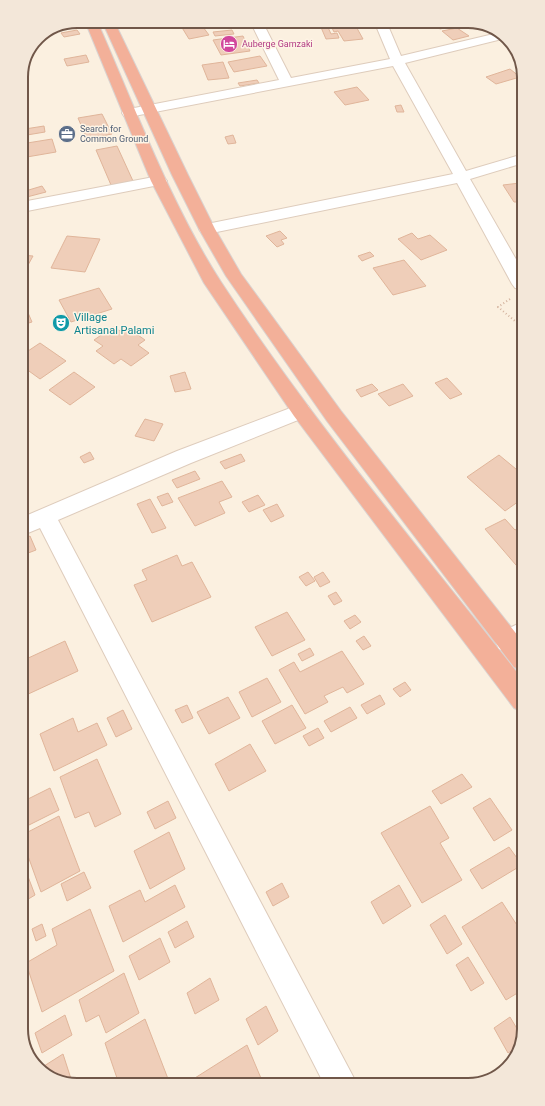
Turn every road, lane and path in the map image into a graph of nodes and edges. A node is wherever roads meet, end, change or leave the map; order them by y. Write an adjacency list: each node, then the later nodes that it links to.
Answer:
1 (94, 28): 9 (highway)
2 (111, 28): 8 (highway)
3 (260, 28): 7 (street)
4 (383, 28): 6 (street)
5 (496, 37): 6 (street)
6 (397, 61): 7 (street); 11 (street)
7 (287, 82): 8 (street)
8 (150, 109): 9 (street); 14 (highway)
9 (129, 113): 12 (highway)
10 (517, 160): 11 (street)
11 (462, 178): 14 (street); 15 (street)
12 (159, 181): 13 (street); 18 (highway)
13 (28, 206)
14 (207, 229): 20 (highway)
15 (517, 277)
16 (498, 307): 17 (path)
17 (517, 323)
18 (301, 411): 19 (street); 21 (highway)
19 (34, 522): 22 (street)
20 (515, 636)
21 (517, 692)
22 (338, 1078)

